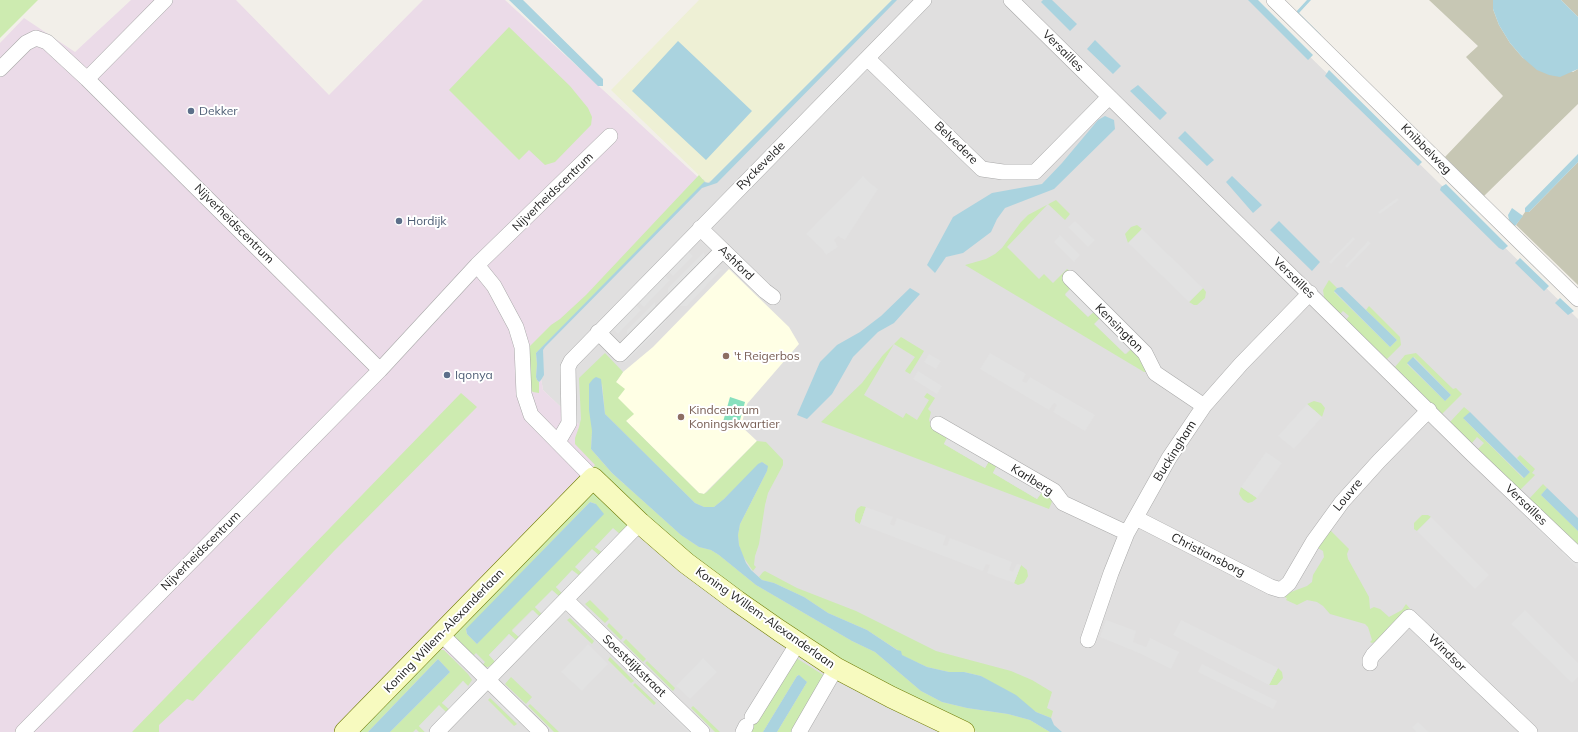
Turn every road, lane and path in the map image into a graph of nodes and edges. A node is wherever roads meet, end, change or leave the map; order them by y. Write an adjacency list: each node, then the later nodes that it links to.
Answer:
1 (165, 0): 7 (street)
2 (924, 0): 5 (street, Ryckevelde)
3 (1011, 0): 8 (street, Versailles)
4 (1274, 0): 16 (street, Knibbelweg)
5 (868, 59): 8 (street, Belvedere); 10 (street, Ryckevelde)
6 (0, 69): 7 (street, Nijverheidscentrum)
7 (87, 79): 18 (street, Nijverheidscentrum)
8 (1109, 97): 14 (street, Versailles)
9 (610, 136): 12 (street, Nijverheidscentrum)
10 (700, 228): 11 (street, Ashford); 17 (street, Ryckevelde)
11 (723, 250): 15 (street, Ashford); 17 (street)
12 (477, 265): 18 (street, Nijverheidscentrum); 22 (street, Koning Willem-Alexanderlaan)
13 (1070, 278): 19 (street, Kensington)
14 (1310, 293): 19 (street, Buckingham); 20 (street, Versailles)
15 (773, 297)
16 (1578, 299)
17 (598, 332): 22 (street, Ryckevelde)
18 (380, 370): 37 (street, Nijverheidscentrum)
19 (1204, 406): 24 (street, Buckingham)
20 (1429, 410): 27 (street, Versailles); 28 (street, Louvre)
21 (938, 424): 26 (street, Karlberg)
22 (558, 442): 23 (street, Koning Willem-Alexanderlaan)
23 (593, 478): 25 (street, Koning Willem-Alexanderlaan); 30 (street, Koning Willem-Alexanderlaan)
24 (1136, 518): 26 (street, Buckingham); 28 (street, Christiansborg)
25 (640, 523): 29 (street); 32 (street, Koning Willem-Alexanderlaan)
26 (1127, 533): 31 (street, Buckingham)
27 (1578, 555)
28 (1281, 590)
29 (566, 600): 35 (street); 41 (street, Soestdijkstraat)
30 (442, 634): 35 (street); 38 (street, Koning Willem-Alexanderlaan)
31 (1088, 640)
32 (798, 643): 34 (street, Koning Willem-Alexanderlaan); 36 (street)
33 (1370, 663): 44 (street, Windsor)
34 (836, 668): 42 (street); 43 (street, Koning Willem-Alexanderlaan)
35 (487, 680): 39 (street); 40 (street)
36 (747, 725)
37 (23, 732)
38 (345, 732)
39 (437, 732)
40 (541, 732)
41 (702, 732)
42 (799, 732)
43 (964, 732)
44 (1530, 732)

